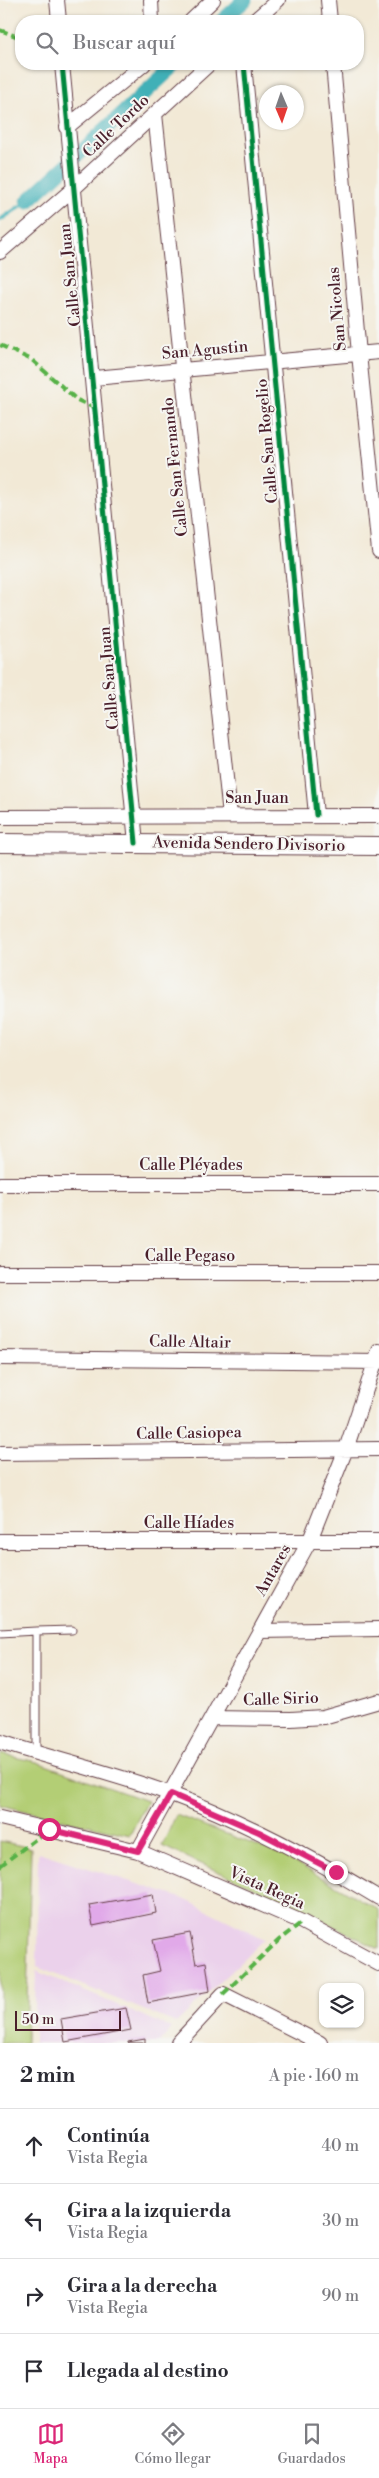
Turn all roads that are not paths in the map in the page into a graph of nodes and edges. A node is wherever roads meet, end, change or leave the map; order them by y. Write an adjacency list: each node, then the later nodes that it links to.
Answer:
1 (57, 0): 6 (street)
2 (150, 0): 7 (street)
3 (213, 0): 8 (street)
4 (278, 0): 9 (street)
5 (328, 0): 10 (street)
6 (58, 15)
7 (151, 15)
8 (197, 15)
9 (261, 15)
10 (329, 15)
11 (63, 70): 17 (street, Calle San Juan)
12 (137, 70): 17 (street, Calle Tordo)
13 (203, 70): 16 (street, Calle Tordo)
14 (245, 70): 22 (street, Calle San Rogelio)
15 (334, 70): 21 (street, San Nicolas)
16 (155, 114): 18 (street, Calle Tordo); 23 (street, Calle San Fernando)
17 (68, 133): 18 (street, Calle San Juan)
18 (73, 189): 19 (street, Calle Tordo); 24 (street, Calle San Juan)
19 (0, 252)
20 (379, 352): 21 (street, San Agustin)
21 (358, 354): 22 (street, San Agustin); 25 (street, San Nicolas)
22 (272, 361): 23 (street, San Agustin); 28 (street, Calle San Rogelio)
23 (182, 370): 24 (street, San Agustin); 27 (street, Calle San Fernando)
24 (94, 378): 26 (street, Calle San Juan)
25 (379, 550)
26 (134, 815): 27 (street, San Juan); 30 (street); 32 (street, Calle San Juan)
27 (230, 815): 28 (street, San Juan)
28 (316, 815): 29 (street, San Juan)
29 (379, 816)
30 (0, 817)
31 (0, 843): 32 (street, Avenida Sendero Divisorio)
32 (136, 843): 33 (street, Avenida Sendero Divisorio)
33 (379, 846)
34 (2, 1184): 35 (street, Calle Pléyades)
35 (379, 1184)
36 (0, 1273): 37 (street, Calle Pegaso)
37 (379, 1273)
38 (0, 1358): 39 (street, Calle Altair)
39 (378, 1358): 40 (street, Antares)
40 (346, 1449): 41 (street, Calle Casiopea); 42 (street, Calle Casiopea); 43 (street, Antares)
41 (379, 1449)
42 (0, 1453)
43 (310, 1540): 44 (street, Calle Híades); 45 (street, Calle Híades); 49 (street, Antares)
44 (379, 1540)
45 (0, 1541)
46 (379, 1629): 49 (street)
47 (72, 1630): 48 (lane)
48 (36, 1631): 50 (lane); 54 (lane)
49 (260, 1631): 52 (street, Antares)
50 (0, 1633)
51 (379, 1701): 52 (street, Calle Sirio)
52 (212, 1718): 55 (street, Antares)
53 (0, 1742): 54 (street)
54 (36, 1753): 55 (street)
55 (171, 1794): 57 (street); 58 (street)
56 (0, 1818): 57 (street, Vista Regia)
57 (138, 1851): 59 (street, Vista Regia)
58 (379, 1898)
59 (379, 1964)
60 (178, 2043): 61 (street)
61 (320, 2043)

